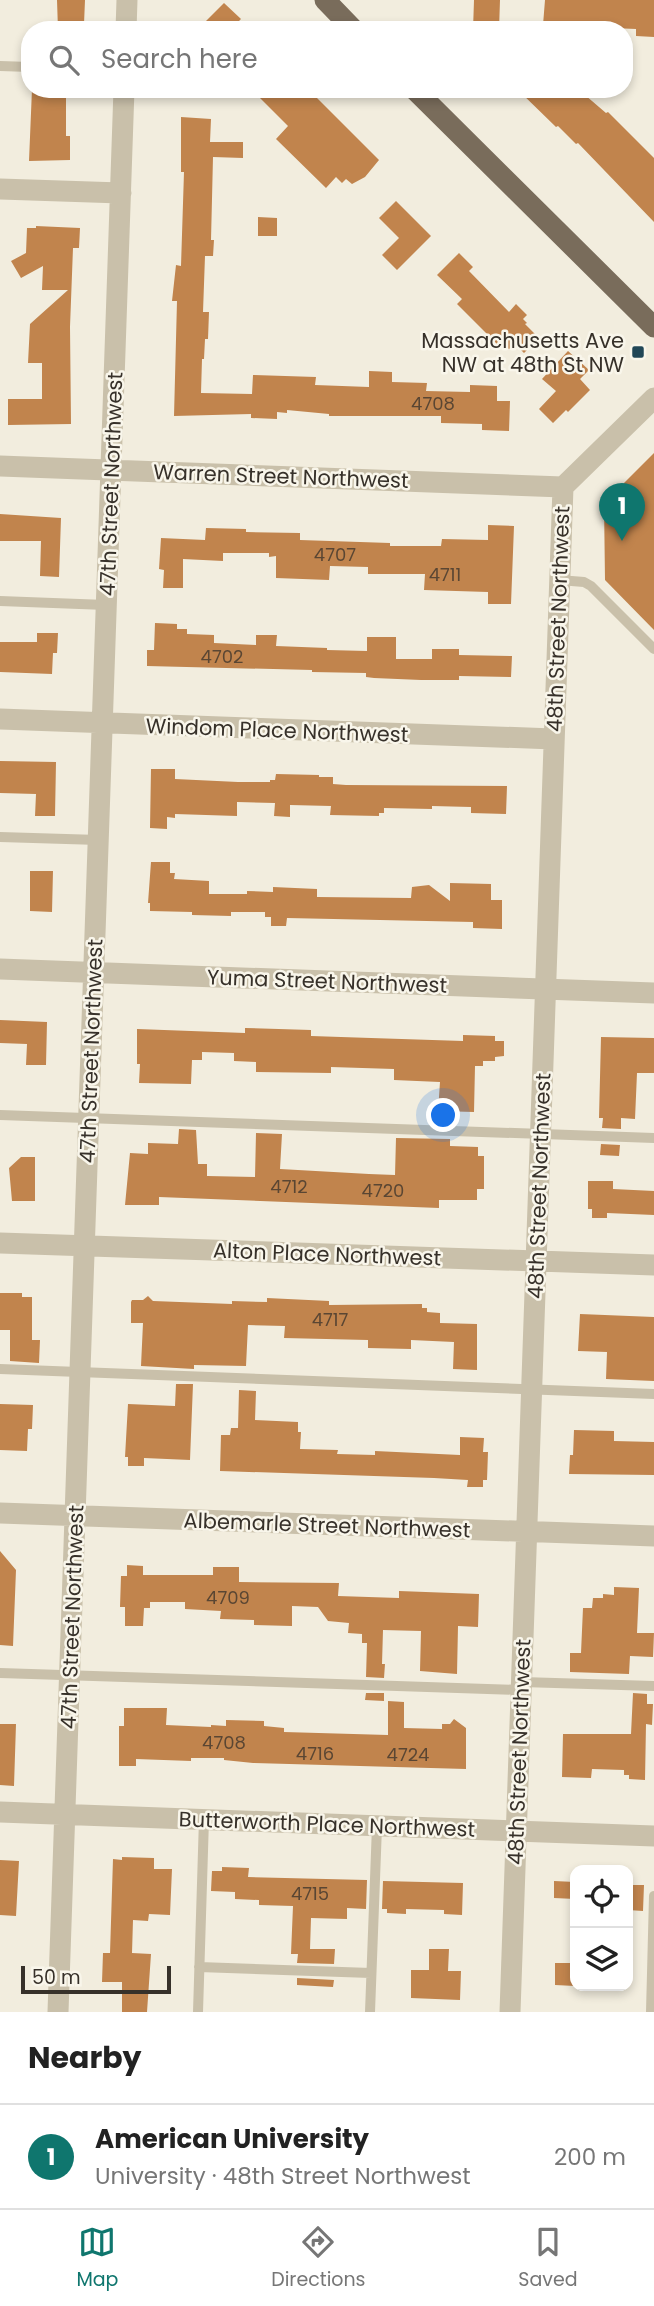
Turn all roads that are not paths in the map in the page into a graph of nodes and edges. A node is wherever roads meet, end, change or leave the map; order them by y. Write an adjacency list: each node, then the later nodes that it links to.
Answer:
1 (127, 0): 3 (street)
2 (324, 0): 4 (main road)
3 (126, 21)
4 (345, 21)
5 (0, 66): 6 (lane)
6 (21, 67)
7 (124, 98): 10 (street, 47th Street Northwest)
8 (423, 98): 11 (main road)
9 (0, 189): 10 (street)
10 (121, 194): 14 (street, 47th Street Northwest)
11 (654, 327)
12 (654, 398): 15 (street, 48th Street Northwest)
13 (0, 466): 14 (street, Warren Street Northwest)
14 (111, 470): 15 (street, Warren Street Northwest); 18 (street, 47th Street Northwest)
15 (563, 487): 16 (street, 48th Street Northwest)
16 (559, 580): 19 (lane); 22 (street, 48th Street Northwest)
17 (0, 601): 18 (lane)
18 (106, 605): 21 (street, 47th Street Northwest)
19 (654, 649)
20 (0, 719): 21 (street, Windom Place Northwest)
21 (102, 723): 22 (street, Windom Place Northwest); 24 (street, 47th Street Northwest)
22 (554, 739): 27 (street, 48th Street Northwest)
23 (0, 837): 24 (lane)
24 (99, 840): 26 (street, 47th Street Northwest)
25 (0, 969): 26 (street, Yuma Street Northwest)
26 (94, 972): 27 (street, Yuma Street Northwest); 30 (street, 47th Street Northwest)
27 (545, 989): 28 (street, Yuma Street Northwest); 31 (street, 48th Street Northwest)
28 (654, 993)
29 (0, 1115): 30 (lane)
30 (89, 1118): 31 (lane); 34 (street, 47th Street Northwest)
31 (540, 1133): 32 (lane); 35 (street, 48th Street Northwest)
32 (654, 1138)
33 (0, 1243): 34 (street, Alton Place Northwest)
34 (84, 1246): 35 (street, Alton Place Northwest); 38 (street, 47th Street Northwest)
35 (536, 1261): 36 (street, Alton Place Northwest); 39 (street, 48th Street Northwest)
36 (654, 1265)
37 (0, 1369): 38 (lane)
38 (80, 1372): 39 (lane); 42 (street, 47th Street Northwest)
39 (532, 1389): 40 (lane); 43 (street, 48th Street Northwest)
40 (654, 1394)
41 (0, 1513): 42 (street, Albemarle Street Northwest)
42 (75, 1516): 43 (street, Albemarle Street Northwest); 46 (street, 47th Street Northwest)
43 (527, 1532): 44 (street, Albemarle Street Northwest); 47 (street, 48th Street Northwest)
44 (654, 1536)
45 (0, 1673): 46 (lane)
46 (70, 1675): 47 (lane); 50 (street, 47th Street Northwest)
47 (521, 1686): 48 (lane); 53 (street, 48th Street Northwest)
48 (654, 1686)
49 (0, 1812): 50 (street, Butterworth Place Northwest)
50 (65, 1814): 51 (street, Butterworth Place Northwest); 59 (street, 47th Street Northwest)
51 (205, 1819): 52 (street, Butterworth Place Northwest); 56 (lane)
52 (377, 1826): 53 (street, Butterworth Place Northwest); 57 (lane)
53 (516, 1831): 54 (street, Butterworth Place Northwest); 62 (street, 48th Street Northwest)
54 (654, 1836)
55 (654, 1896): 58 (lane)
56 (199, 1967): 57 (lane); 60 (lane)
57 (372, 1973): 61 (lane)
58 (653, 1989): 63 (lane)
59 (58, 2012)
60 (198, 2012)
61 (370, 2012)
62 (510, 2012)
63 (651, 2012)

